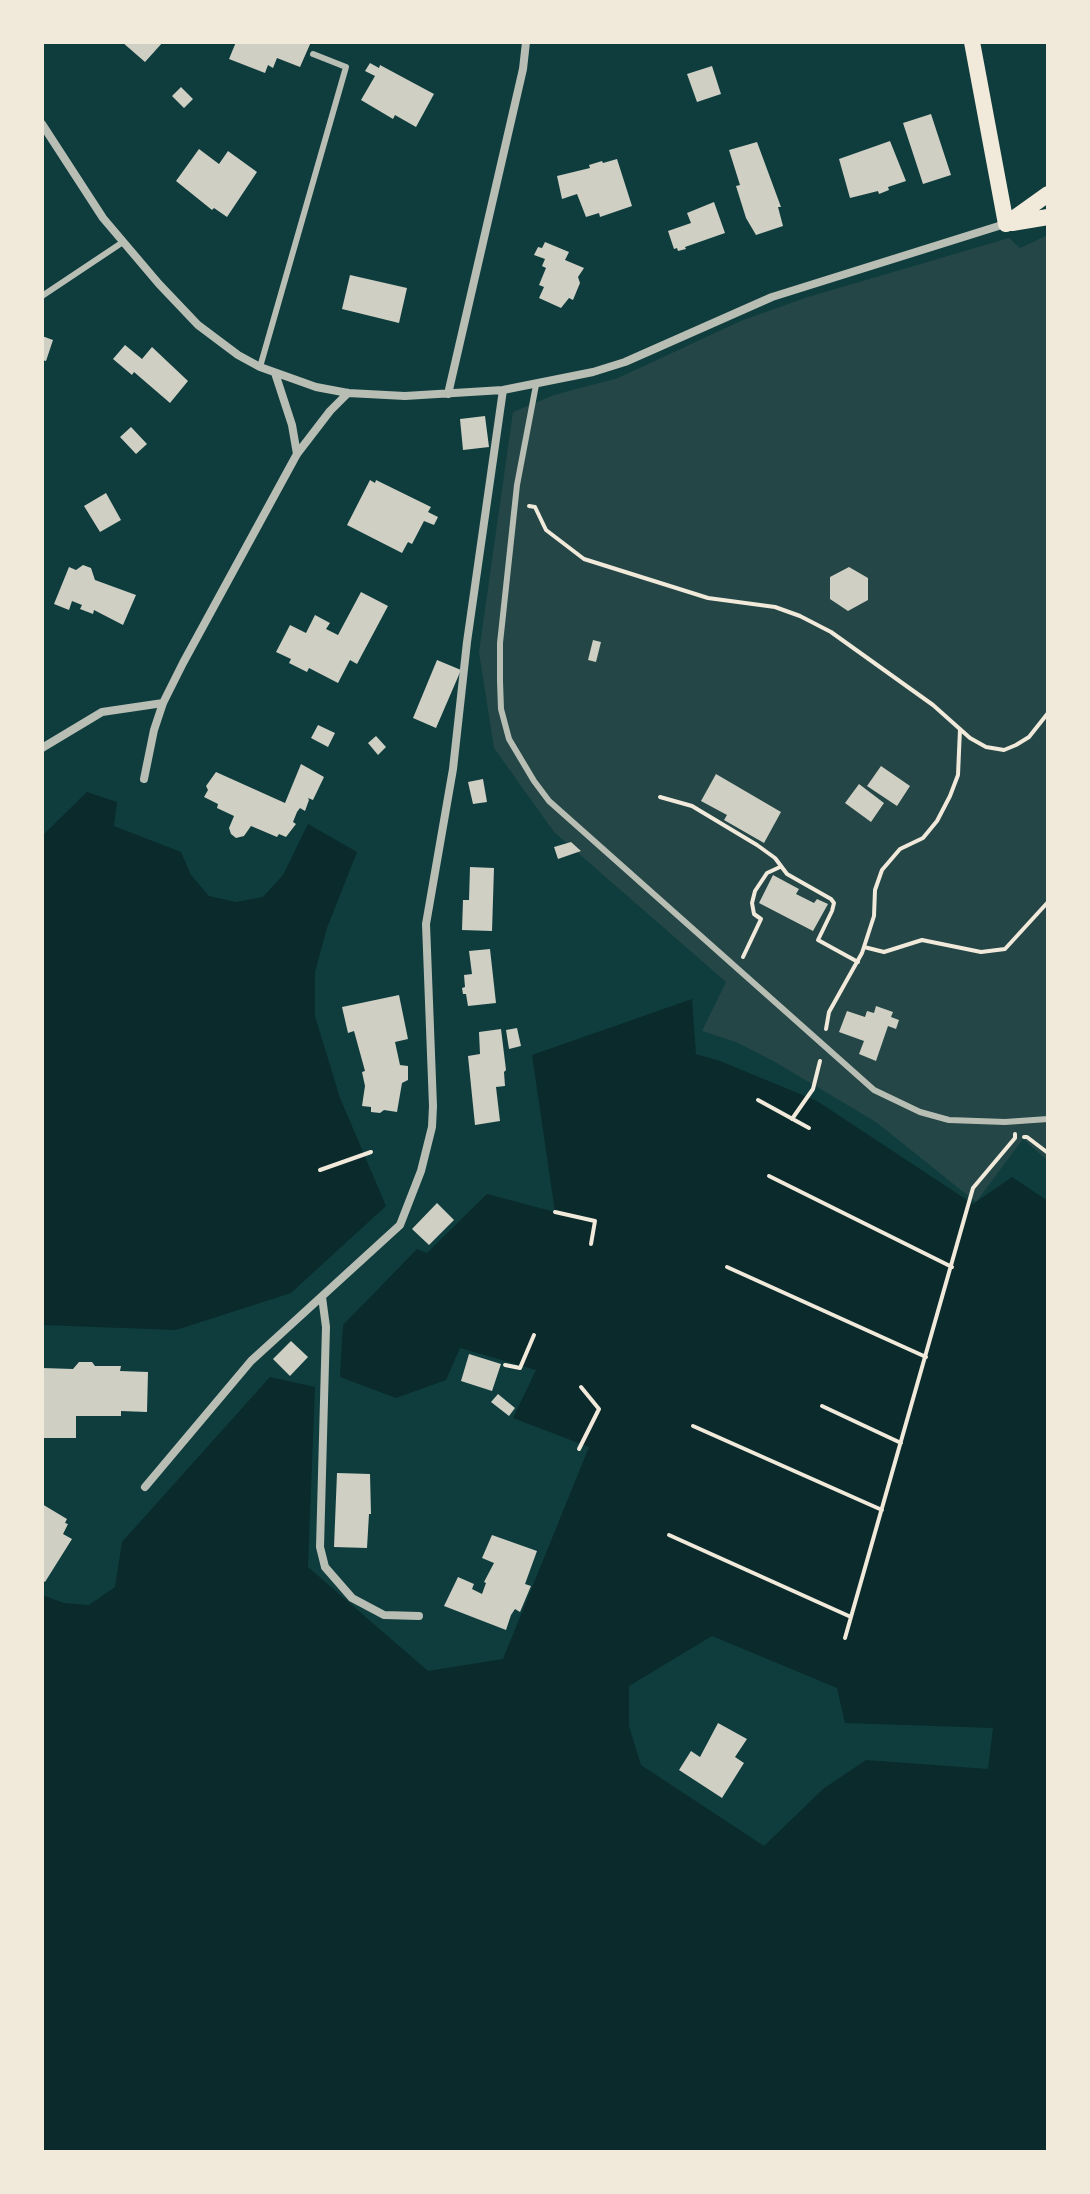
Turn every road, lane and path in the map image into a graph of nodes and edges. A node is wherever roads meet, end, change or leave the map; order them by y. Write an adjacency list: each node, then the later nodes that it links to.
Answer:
1 (526, 42): 15 (street)
2 (972, 42): 7 (main road)
3 (313, 54): 10 (lane)
4 (42, 124): 8 (street)
5 (1048, 194): 7 (main road)
6 (1048, 217): 7 (main road)
7 (1006, 224): 12 (street)
8 (123, 242): 9 (lane); 10 (street)
9 (42, 296)
10 (260, 367): 11 (street)
11 (275, 373): 14 (street); 16 (street)
12 (536, 385): 13 (street); 28 (lane)
13 (503, 390): 15 (street); 44 (street)
14 (348, 393): 15 (street); 16 (street)
15 (448, 394)
16 (297, 454): 18 (street)
17 (540, 517): 20 (path)
18 (163, 703): 21 (street); 22 (street)
19 (1048, 713): 20 (path)
20 (960, 729): 26 (path)
21 (42, 748)
22 (144, 779)
23 (660, 797): 24 (path)
24 (780, 867): 27 (path); 28 (path)
25 (1048, 902): 26 (path)
26 (864, 947): 27 (path)
27 (858, 962): 29 (path)
28 (737, 970): 29 (lane)
29 (824, 1047): 31 (path); 33 (lane)
30 (758, 1100): 31 (path)
31 (792, 1119): 34 (path)
32 (1048, 1119): 33 (lane)
33 (1014, 1122): 35 (path)
34 (809, 1128)
35 (1015, 1138): 37 (path); 43 (path)
36 (371, 1152): 38 (path)
37 (1048, 1153)
38 (320, 1170)
39 (769, 1176): 43 (path)
40 (555, 1212): 41 (path)
41 (591, 1244)
42 (727, 1267): 46 (path)
43 (952, 1267): 46 (path)
44 (322, 1297): 53 (street); 56 (street)
45 (534, 1335): 47 (path)
46 (926, 1357): 51 (path)
47 (505, 1365)
48 (581, 1387): 52 (path)
49 (822, 1406): 51 (path)
50 (693, 1426): 54 (path)
51 (901, 1443): 54 (path)
52 (579, 1449)
53 (145, 1487)
54 (882, 1510): 57 (path)
55 (669, 1535): 57 (path)
56 (419, 1616)
57 (851, 1617): 58 (path)
58 (845, 1638)

